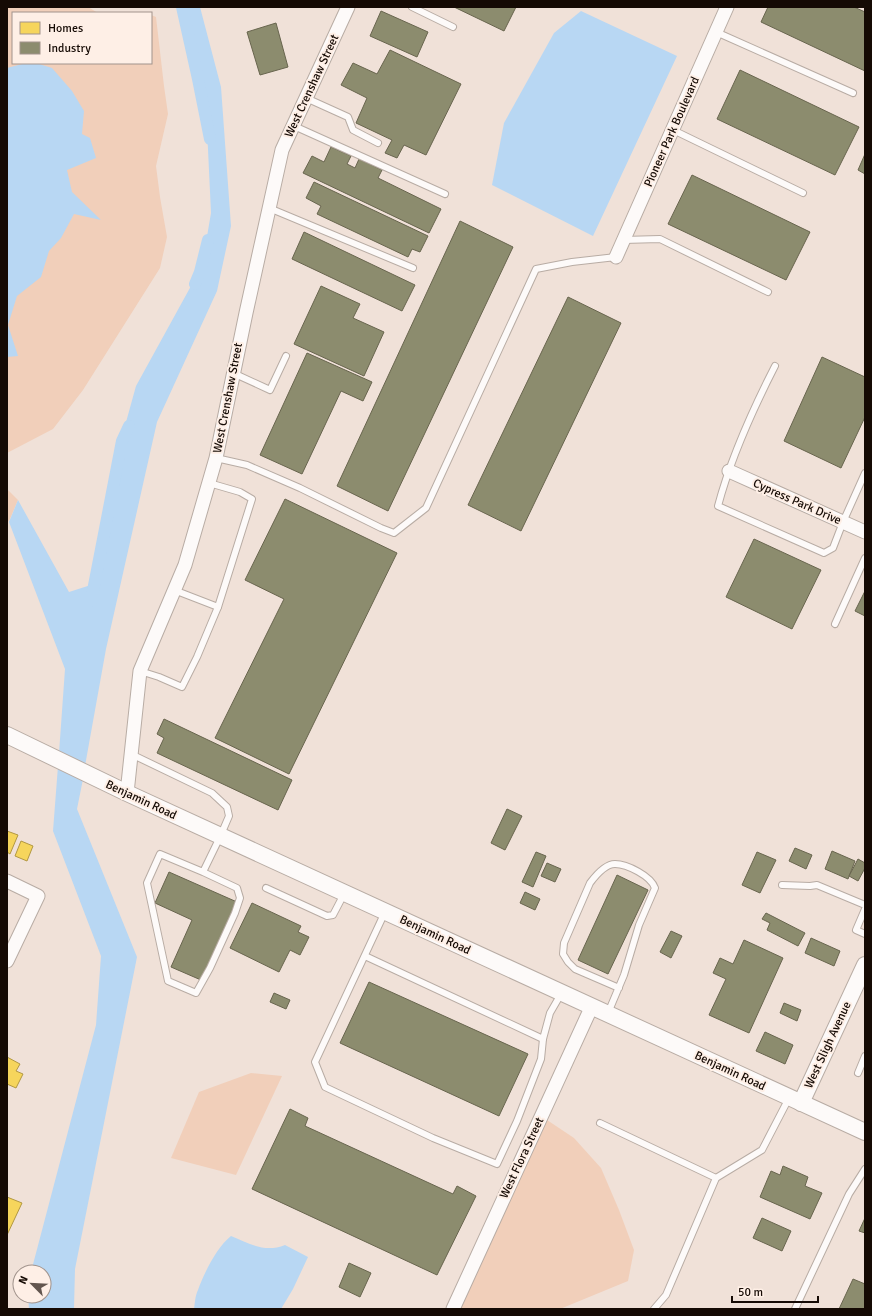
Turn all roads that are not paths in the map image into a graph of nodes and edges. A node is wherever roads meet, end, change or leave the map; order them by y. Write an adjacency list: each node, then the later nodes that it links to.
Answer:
1 (348, 7): 7 (street, West Crenshaw Street)
2 (412, 7): 4 (lane)
3 (727, 7): 5 (street, Pioneer Park Boulevard)
4 (453, 27)
5 (716, 32): 6 (lane); 9 (street, Pioneer Park Boulevard)
6 (853, 93)
7 (306, 98): 8 (street, West Crenshaw Street); 10 (lane)
8 (294, 126): 12 (lane); 13 (street, West Crenshaw Street)
9 (673, 130): 11 (lane); 14 (street, Pioneer Park Boulevard)
10 (378, 143)
11 (803, 193)
12 (444, 194)
13 (269, 208): 16 (lane); 20 (street, West Crenshaw Street)
14 (623, 240): 15 (street, Pioneer Park Boulevard); 17 (lane)
15 (616, 257): 21 (lane)
16 (413, 268)
17 (768, 292)
18 (286, 356): 20 (lane)
19 (775, 366): 22 (lane)
20 (234, 373): 21 (street, West Crenshaw Street)
21 (216, 458): 24 (street, West Crenshaw Street)
22 (729, 472): 25 (street, Cypress Park Drive); 25 (lane)
23 (865, 473): 25 (lane)
24 (209, 483): 28 (street, West Crenshaw Street); 29 (lane)
25 (843, 522): 26 (street, Cypress Park Drive)
26 (865, 532)
27 (865, 558): 30 (lane)
28 (174, 590): 29 (lane); 31 (street, West Crenshaw Street)
29 (218, 607): 31 (lane)
30 (835, 624)
31 (140, 671): 33 (street, West Crenshaw Street)
32 (7, 735): 34 (street, Benjamin Road)
33 (131, 754): 34 (street, West Crenshaw Street); 35 (lane)
34 (127, 793): 35 (street, Benjamin Road)
35 (220, 836): 36 (lane); 40 (street, Benjamin Road)
36 (203, 872): 36 (lane)
37 (7, 881): 46 (street)
38 (782, 885): 41 (lane)
39 (266, 888): 40 (lane)
40 (344, 894): 43 (street, Benjamin Road)
41 (865, 905)
42 (865, 909): 44 (lane)
43 (385, 912): 45 (lane); 49 (street, Benjamin Road)
44 (865, 934)
45 (365, 956): 52 (lane); 52 (lane)
46 (7, 961)
47 (865, 965): 55 (street, West Sligh Avenue)
48 (619, 988): 48 (lane); 51 (lane)
49 (561, 994): 50 (street, Benjamin Road); 52 (lane)
50 (591, 1008): 51 (street, Benjamin Road); 60 (street, West Flora Street)
51 (607, 1015): 55 (street, Benjamin Road)
52 (543, 1039)
53 (865, 1056): 54 (lane)
54 (858, 1072)
55 (795, 1100): 57 (street, Benjamin Road); 59 (lane)
56 (600, 1123): 59 (lane)
57 (865, 1132)
58 (865, 1169): 62 (lane)
59 (716, 1178): 61 (lane)
60 (453, 1309)
61 (654, 1309)
62 (795, 1309)

